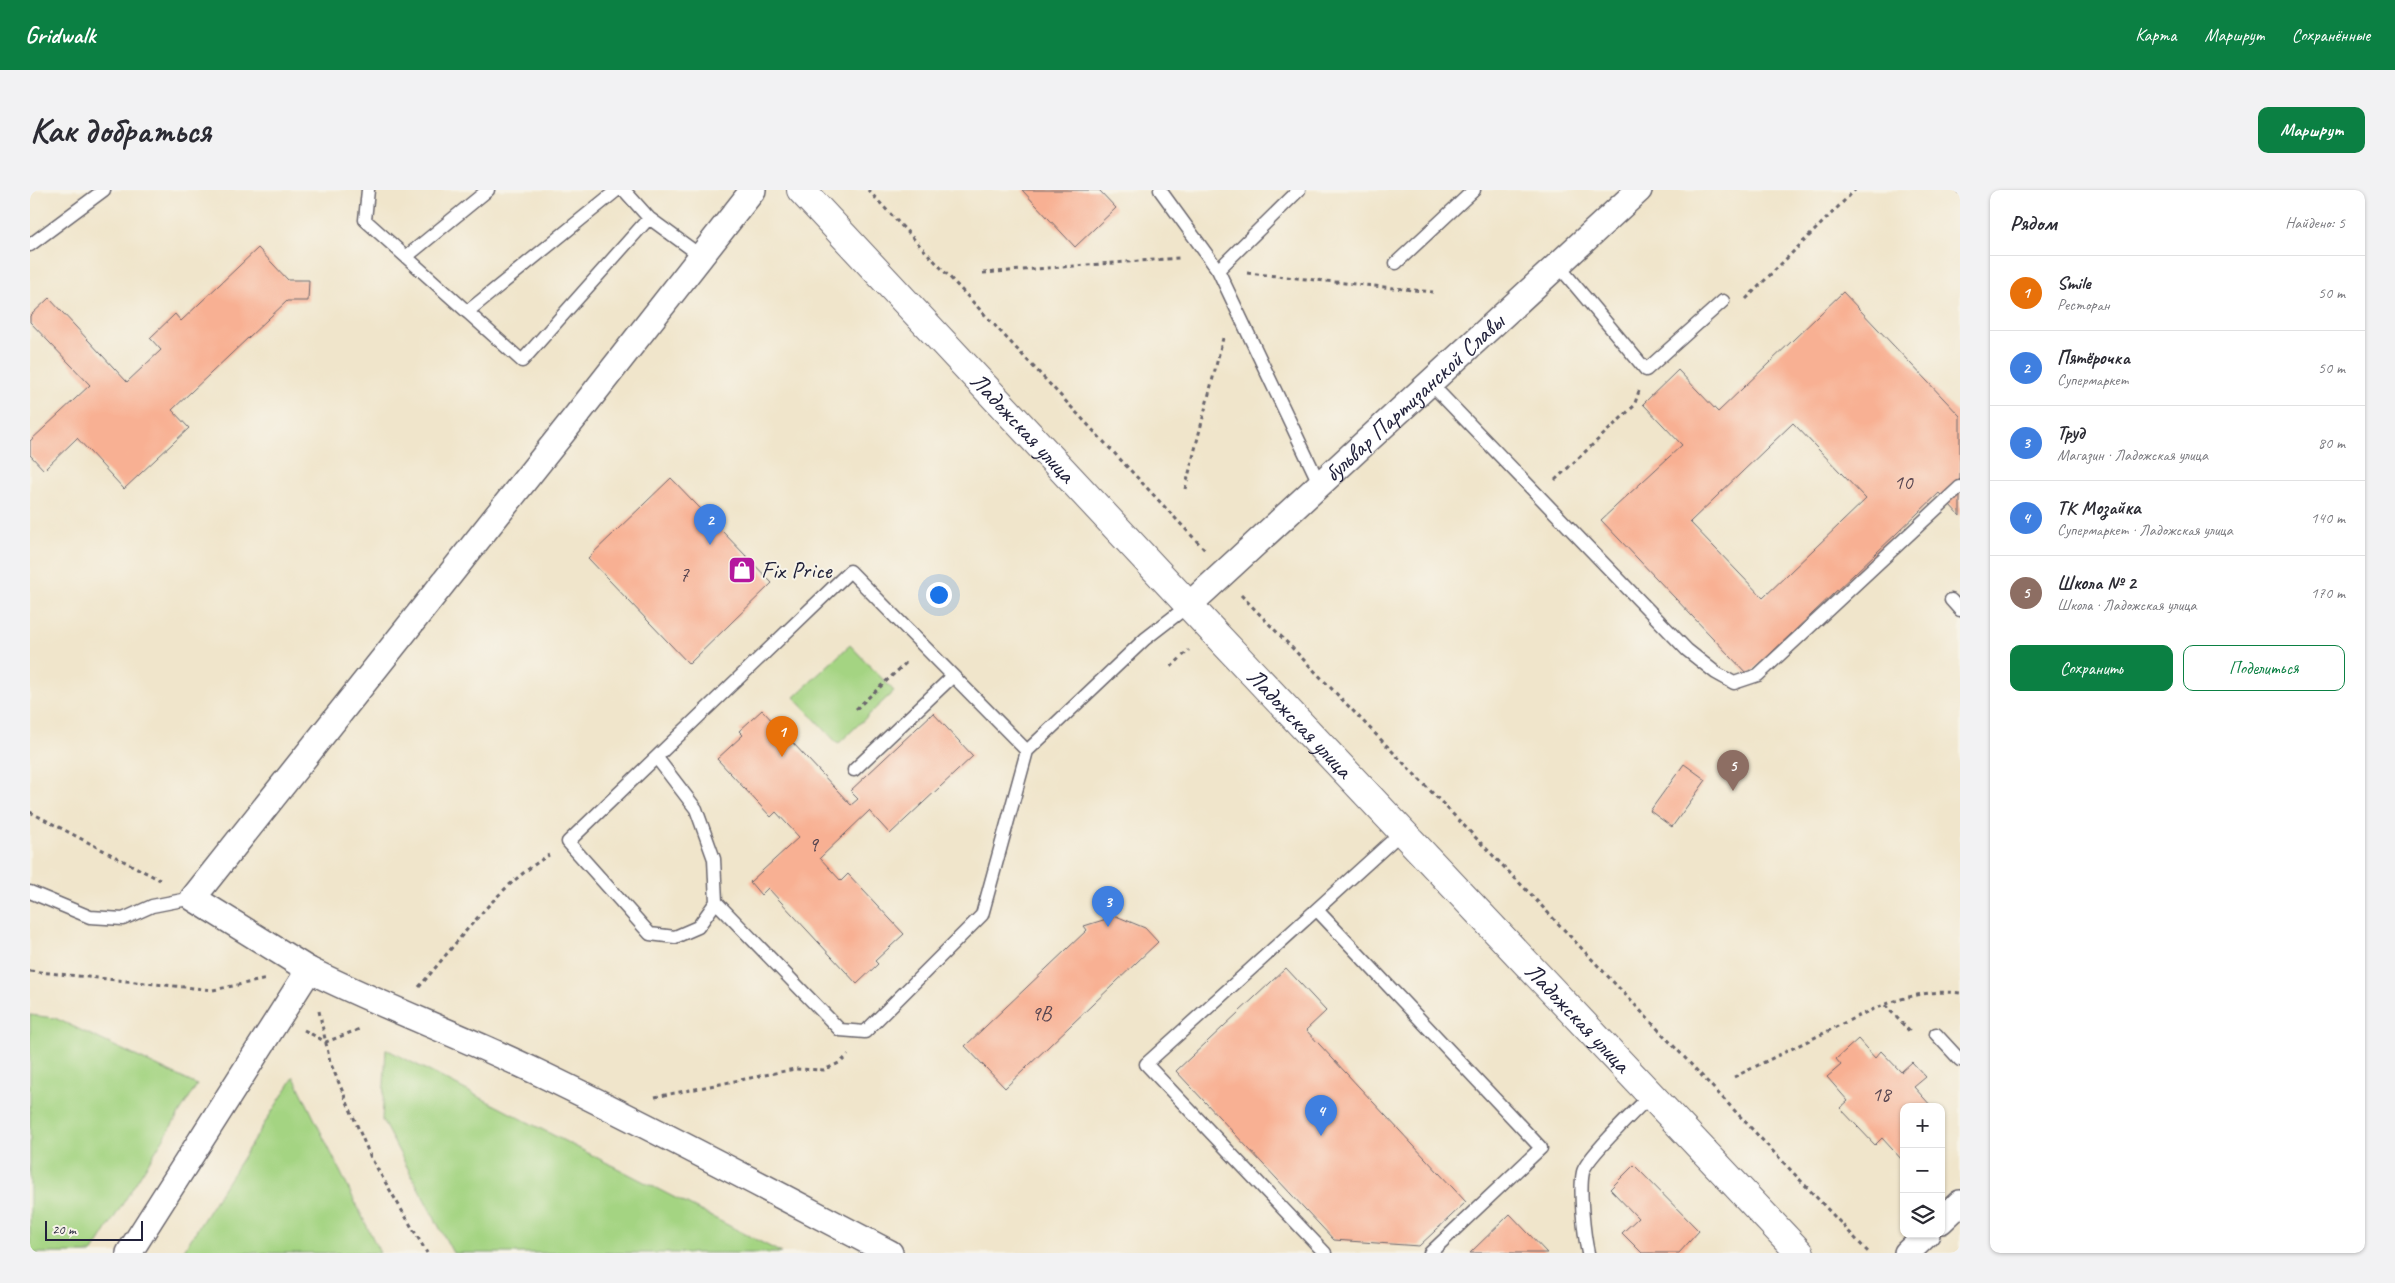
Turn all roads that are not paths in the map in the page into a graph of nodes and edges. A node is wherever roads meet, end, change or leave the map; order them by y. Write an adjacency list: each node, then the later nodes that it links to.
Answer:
1 (104, 190): 13 (lane)
2 (368, 190): 15 (lane)
3 (488, 190): 15 (lane)
4 (617, 190): 20 (lane)
5 (624, 190): 12 (lane)
6 (753, 190): 14 (street)
7 (801, 190): 25 (street, Ладожская улица)
8 (1160, 190): 18 (lane)
9 (1299, 190): 18 (lane)
10 (1474, 190): 16 (lane)
11 (1639, 190): 17 (street, бульвар Партизанской Славы)
12 (649, 218): 14 (lane); 20 (lane)
13 (30, 245)
14 (702, 256): 33 (street)
15 (406, 257): 20 (lane)
16 (1396, 263)
17 (1558, 264): 19 (lane); 21 (street, бульвар Партизанской Славы)
18 (1218, 270): 22 (lane)
19 (1723, 301)
20 (467, 312)
21 (1430, 383): 22 (street, бульвар Партизанской Славы); 23 (lane)
22 (1320, 485): 25 (street, бульвар Партизанской Славы)
23 (1960, 487)
24 (1951, 600): 26 (lane)
25 (1189, 605): 28 (lane); 31 (street, Ладожская улица)
26 (1960, 610)
27 (953, 676): 28 (lane); 29 (lane); 30 (lane)
28 (1027, 751): 34 (lane)
29 (657, 758): 34 (lane); 34 (lane)
30 (854, 770)
31 (1404, 832): 35 (lane); 39 (street, Ладожская улица)
32 (30, 892): 33 (lane)
33 (193, 898): 36 (street)
34 (716, 902)
35 (1317, 910): 45 (lane); 46 (lane)
36 (309, 970): 43 (street); 44 (street)
37 (1936, 1034): 38 (lane)
38 (1960, 1060)
39 (1652, 1094): 47 (lane); 48 (street, Ладожская улица)
40 (1960, 1203): 41 (street)
41 (1945, 1217)
42 (1923, 1238): 49 (street)
43 (129, 1253)
44 (890, 1253)
45 (1325, 1253)
46 (1430, 1253)
47 (1588, 1253)
48 (1800, 1253)
49 (1907, 1253)

